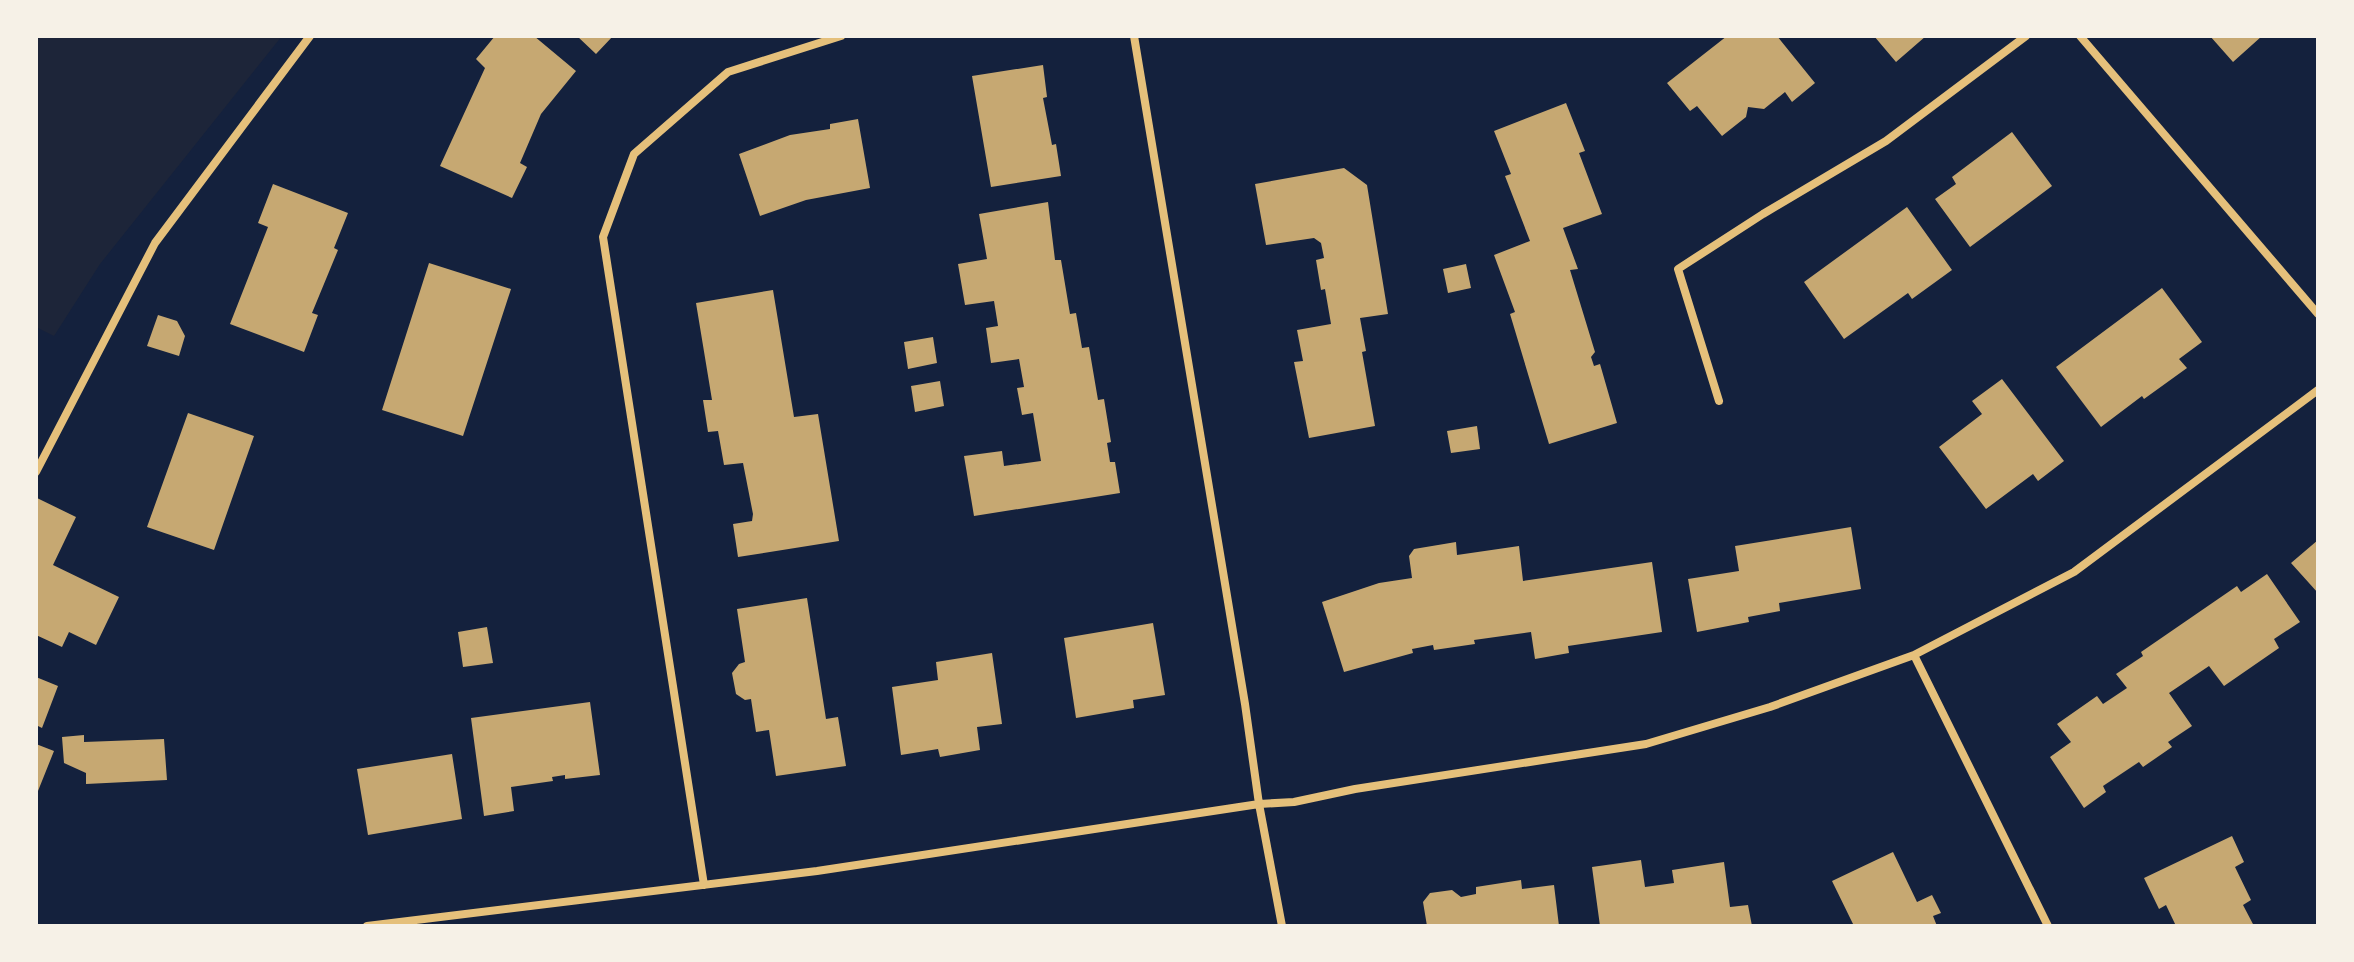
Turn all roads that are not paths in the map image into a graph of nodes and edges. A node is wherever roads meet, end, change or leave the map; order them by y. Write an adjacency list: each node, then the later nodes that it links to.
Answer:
1 (310, 36): 9 (street)
2 (841, 36): 12 (street)
3 (1134, 36): 11 (street)
4 (2026, 36): 8 (street)
5 (2080, 36): 6 (street)
6 (2318, 314)
7 (2318, 390): 10 (street)
8 (1719, 401)
9 (36, 472)
10 (1914, 655): 11 (street); 15 (street)
11 (1259, 804): 12 (street); 14 (street)
12 (704, 885): 13 (street)
13 (367, 926)
14 (1282, 926)
15 (2048, 926)

